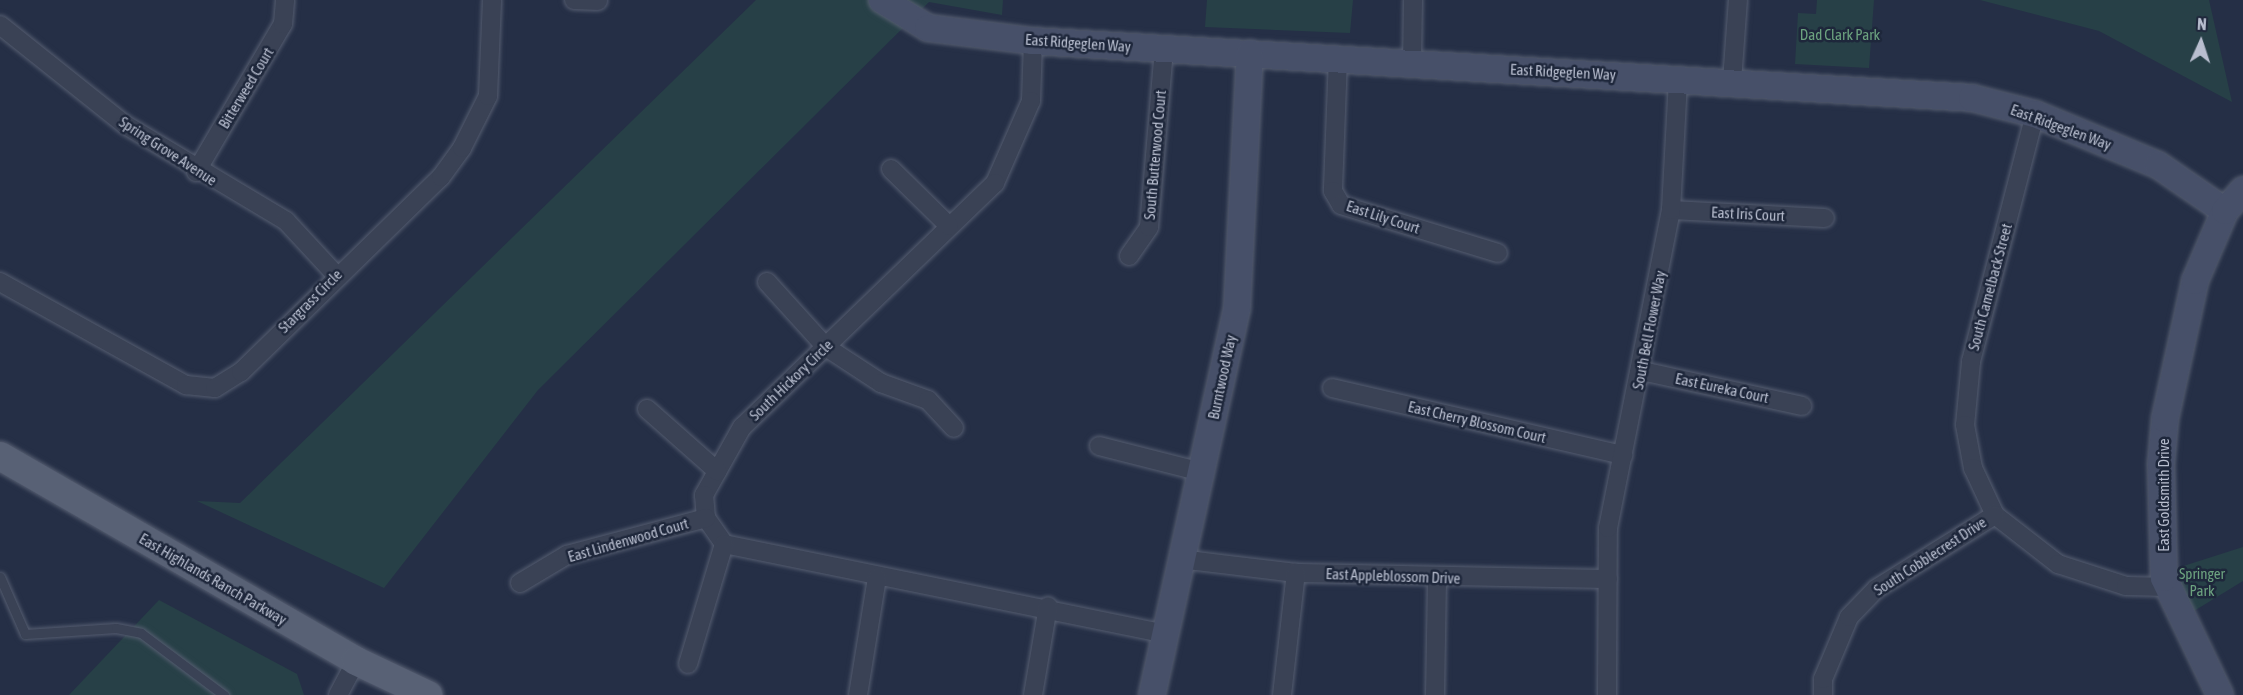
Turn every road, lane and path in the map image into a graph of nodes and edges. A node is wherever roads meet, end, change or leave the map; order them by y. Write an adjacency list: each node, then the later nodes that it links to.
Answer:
1 (285, 0): 18 (street, Bitterweed Court)
2 (492, 0): 26 (street, Stargrass Circle)
3 (574, 0): 7 (street)
4 (882, 0): 9 (street, East Ridgeglen Way)
5 (1413, 0): 13 (street)
6 (1738, 0): 15 (street)
7 (598, 1)
8 (0, 25): 18 (street, Spring Grove Avenue)
9 (1033, 41): 10 (street, East Ridgeglen Way); 23 (street, South Hickory Circle)
10 (1164, 48): 11 (street, East Ridgeglen Way); 25 (street, South Butterwood Court)
11 (1250, 54): 12 (street, East Ridgeglen Way); 39 (street, Burntwood Way)
12 (1338, 58): 13 (street, East Ridgeglen Way); 24 (street, East Lily Court)
13 (1412, 63): 14 (street, East Ridgeglen Way)
14 (1678, 79): 15 (street, East Ridgeglen Way); 20 (street, South Bell Flower Way)
15 (1732, 81): 16 (street, East Ridgeglen Way)
16 (2035, 114): 21 (street, East Ridgeglen Way); 40 (street, South Camelback Street)
17 (891, 169): 23 (street)
18 (196, 172): 26 (street, Spring Grove Avenue)
19 (2243, 190): 21 (street, East Goldsmith Drive)
20 (1671, 210): 22 (street, East Iris Court); 30 (street, South Bell Flower Way)
21 (2225, 211): 50 (street, East Goldsmith Drive)
22 (1825, 218)
23 (948, 226): 29 (street, South Hickory Circle)
24 (1498, 253)
25 (1129, 256)
26 (336, 275): 27 (street, Stargrass Circle)
27 (0, 282)
28 (767, 282): 29 (street)
29 (826, 347): 34 (street); 38 (street, South Hickory Circle)
30 (1642, 371): 32 (street, East Eureka Court); 36 (street, South Bell Flower Way)
31 (1332, 388): 36 (street, East Cherry Blossom Court)
32 (1802, 406)
33 (647, 409): 38 (street)
34 (954, 428)
35 (1099, 446): 39 (street)
36 (1623, 455): 48 (street, South Bell Flower Way)
37 (0, 456): 53 (main road, East Highlands Ranch Parkway)
38 (717, 471): 41 (street, South Hickory Circle)
39 (1202, 472): 43 (street, Burntwood Way)
40 (1995, 515): 50 (street, South Camelback Street); 64 (street, South Cobblecrest Drive)
41 (706, 518): 42 (street); 49 (street, East Lindenwood Court)
42 (724, 544): 46 (street); 54 (street)
43 (1180, 559): 44 (street, East Appleblossom Drive); 52 (street, Burntwood Way)
44 (1296, 573): 47 (street, East Appleblossom Drive); 61 (street)
45 (0, 577): 55 (lane)
46 (877, 578): 51 (street); 58 (street)
47 (1437, 578): 48 (street, East Appleblossom Drive); 62 (street)
48 (1608, 579): 63 (street, South Bell Flower Way)
49 (520, 583)
50 (2168, 587): 65 (street, East Goldsmith Drive)
51 (1048, 606): 52 (street); 59 (street)
52 (1165, 634): 60 (street, Burntwood Way)
53 (356, 661): 56 (street); 57 (main road, East Highlands Ranch Parkway)
54 (688, 664)
55 (224, 695)
56 (338, 695)
57 (428, 695)
58 (858, 695)
59 (1033, 695)
60 (1152, 695)
61 (1282, 695)
62 (1435, 695)
63 (1606, 695)
64 (1823, 695)
65 (2220, 695)

